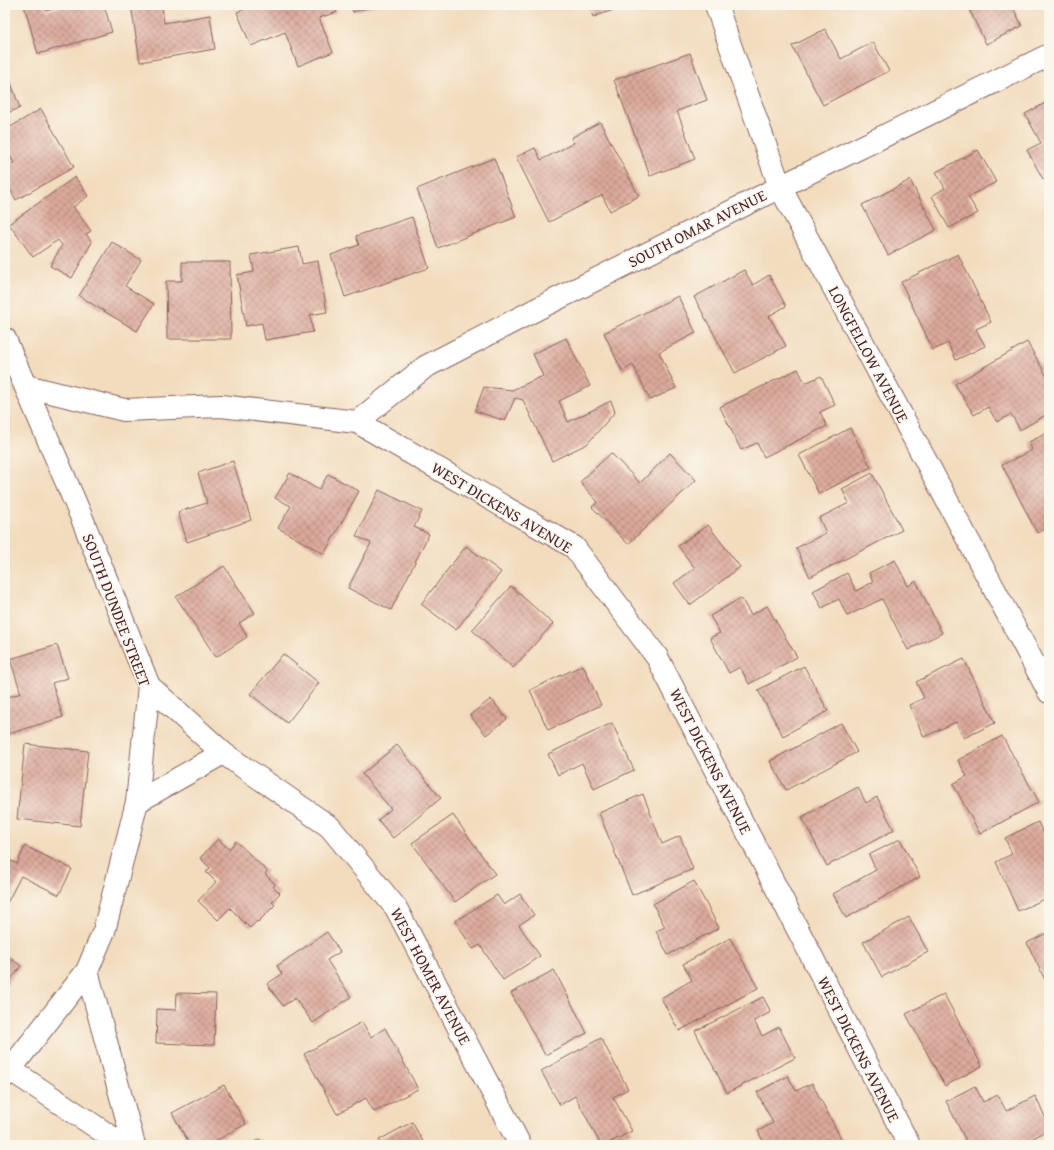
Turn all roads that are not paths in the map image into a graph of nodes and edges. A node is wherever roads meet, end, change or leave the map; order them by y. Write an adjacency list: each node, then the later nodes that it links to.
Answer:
1 (716, 5): 3 (street, LONGFELLOW AVENUE)
2 (1049, 56): 3 (street, SOUTH OMAR AVENUE)
3 (780, 187): 6 (street, SOUTH OMAR AVENUE); 8 (street, LONGFELLOW AVENUE)
4 (5, 339): 5 (street, SOUTH DUNDEE STREET)
5 (26, 386): 6 (street, WEST DICKENS AVENUE); 7 (street, SOUTH DUNDEE STREET)
6 (358, 422): 16 (street, WEST DICKENS AVENUE)
7 (149, 686): 9 (street, WEST HOMER AVENUE); 10 (street, SOUTH DUNDEE STREET)
8 (1049, 692)
9 (223, 753): 10 (street); 15 (street, WEST HOMER AVENUE)
10 (137, 802): 11 (street, SOUTH DUNDEE STREET)
11 (87, 971): 12 (street, SOUTH DUNDEE STREET); 14 (street)
12 (8, 1073): 13 (street)
13 (123, 1145)
14 (134, 1145)
15 (520, 1145)
16 (909, 1145)

